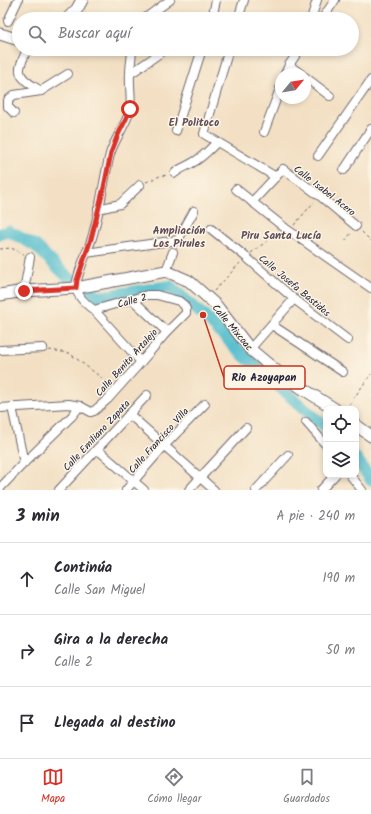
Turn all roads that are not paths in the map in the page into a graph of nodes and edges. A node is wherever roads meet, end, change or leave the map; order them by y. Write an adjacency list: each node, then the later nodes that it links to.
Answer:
1 (18, 0): 8 (street)
2 (82, 0): 9 (street)
3 (170, 0): 10 (street)
4 (216, 0): 11 (street)
5 (244, 0): 12 (street)
6 (317, 0): 13 (street)
7 (335, 0): 14 (street)
8 (12, 12)
9 (74, 12)
10 (154, 12)
11 (213, 12)
12 (240, 12)
13 (313, 12)
14 (327, 12)
15 (12, 13): 16 (street)
16 (8, 21)
17 (0, 34): 18 (street)
18 (12, 38)
19 (24, 56): 32 (street)
20 (131, 56): 29 (street)
21 (156, 56): 29 (street)
22 (200, 56): 37 (street)
23 (227, 56): 39 (street)
24 (295, 56): 25 (street)
25 (289, 65): 26 (street); 27 (street)
26 (288, 68)
27 (293, 68)
28 (68, 74): 32 (street)
29 (130, 74): 47 (street)
30 (371, 80): 40 (street)
31 (311, 82): 33 (street)
32 (41, 91): 35 (street)
33 (330, 96)
34 (275, 102): 38 (street)
35 (14, 113)
36 (371, 129): 41 (street)
37 (176, 131)
38 (264, 132)
39 (217, 142): 42 (street); 43 (street)
40 (318, 156)
41 (344, 170)
42 (175, 173)
43 (276, 176): 46 (street); 49 (street, Calle Isabel Acero)
44 (140, 185): 47 (street)
45 (236, 189): 46 (street)
46 (252, 202): 56 (street)
47 (98, 210): 51 (street)
48 (194, 212): 51 (street)
49 (356, 226)
50 (211, 229): 59 (street, Calle Josefa Bastidos)
51 (86, 252): 55 (street)
52 (173, 252): 54 (street)
53 (30, 257): 57 (street)
54 (166, 271): 55 (street); 67 (street, Calle Mixcoac)
55 (76, 288): 57 (street); 61 (street)
56 (371, 288)
57 (24, 291): 58 (street)
58 (0, 295)
59 (294, 299): 63 (street); 65 (street, Calle Josefa Bastidos)
60 (133, 300): 61 (street, Calle 2); 62 (street, Calle 2); 64 (street, Calle Benito Artalejo)
61 (94, 310): 69 (street)
62 (186, 313): 64 (street, Calle Benito Artalejo)
63 (272, 325): 67 (street); 70 (street)
64 (167, 332): 69 (street, Calle Benito Artalejo)
65 (348, 340)
66 (43, 348): 68 (street)
67 (250, 348): 74 (street, Calle Mixcoac)
68 (0, 350)
69 (141, 362): 73 (street, Calle Benito Artalejo)
70 (343, 372)
71 (147, 395): 77 (street, Calle Emiliano Zapata)
72 (205, 404): 83 (street, Calle Francisco Villa)
73 (80, 406): 75 (street); 86 (street)
74 (330, 406)
75 (12, 407): 76 (street); 86 (street)
76 (0, 408)
77 (129, 414): 83 (street); 84 (street, Calle Emiliano Zapata)
78 (306, 422): 82 (street)
79 (359, 427): 81 (street)
80 (246, 428): 87 (street)
81 (371, 436)
82 (323, 442)
83 (164, 446): 87 (street); 90 (street, Calle Francisco Villa)
84 (97, 449): 90 (street); 92 (street, Calle Emiliano Zapata)
85 (288, 456): 97 (street)
86 (24, 463): 91 (street)
87 (200, 478): 95 (street); 96 (street)
88 (331, 478): 98 (street)
89 (352, 478): 99 (street)
90 (134, 481): 93 (street, Calle Francisco Villa); 94 (street)
91 (0, 488)
92 (59, 490)
93 (126, 490)
94 (144, 490)
95 (189, 490)
96 (214, 490)
97 (256, 490)
98 (320, 490)
99 (362, 490)

